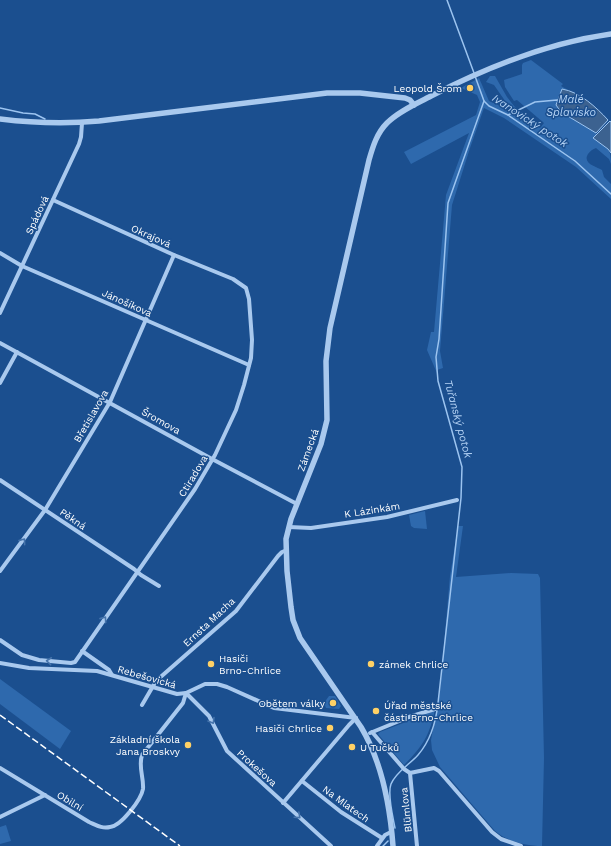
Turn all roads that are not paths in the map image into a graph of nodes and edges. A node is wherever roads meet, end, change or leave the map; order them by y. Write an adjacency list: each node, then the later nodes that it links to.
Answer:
1 (611, 34): 2 (street, Zámecká)
2 (414, 105): 4 (street); 20 (street, Zámecká)
3 (0, 119): 4 (street)
4 (82, 123): 5 (street, Spádová)
5 (53, 200): 7 (street, Okrajová); 8 (street, Spádová)
6 (0, 253): 8 (street, Jánošíkova)
7 (174, 255): 9 (street, Okrajová); 11 (street, Břetislavova)
8 (22, 266): 10 (street, Spádová); 11 (street, Jánošíkova)
9 (243, 285): 14 (street, Ctiradova)
10 (0, 313)
11 (146, 320): 14 (street, Jánošíkova); 16 (street, Břetislavova)
12 (0, 343): 13 (street, Šromova)
13 (17, 352): 15 (street); 16 (street, Šromova)
14 (249, 366): 17 (street, Ctiradova)
15 (0, 383)
16 (110, 402): 17 (street, Šromova); 21 (street, Břetislavova)
17 (212, 459): 20 (street, Šromova); 25 (street, Ctiradova)
18 (0, 480): 21 (street, Pěkná)
19 (457, 500): 22 (street, K Lázinkám)
20 (297, 504): 22 (street, Zámecká)
21 (45, 510): 24 (street, Břetislavova, one-way to 21); 25 (street, Pěkná)
22 (289, 527): 23 (street, Zámecká)
23 (287, 550): 31 (street, Ernsta Macha); 35 (street, Zámecká)
24 (0, 571)
25 (137, 572): 26 (street, Pěkná); 28 (street, Ctiradova, one-way to 25)
26 (159, 586)
27 (0, 640): 28 (street, Ctiradova, one-way to 27)
28 (82, 651): 30 (street)
29 (0, 663): 30 (street, Rebešovická)
30 (112, 675): 31 (street, Rebešovická)
31 (153, 687): 32 (street, Rebešovická); 33 (street, Ernsta Macha)
32 (186, 693): 35 (street, Rebešovická); 40 (street, Obilní); 41 (street, Prokešova, one-way to 41)
33 (142, 705)
34 (435, 709): 36 (street)
35 (356, 718): 36 (street, Zámecká); 39 (street)
36 (369, 734): 38 (street); 43 (street, Zámecká)
37 (0, 768): 40 (street, Obilní)
38 (410, 773): 48 (street, Blümlova); 49 (street)
39 (302, 780): 41 (street); 44 (street, Na Mlatech)
40 (45, 795): 42 (street)
41 (283, 803): 45 (street, Prokešova, one-way to 45)
42 (0, 817)
43 (392, 832): 44 (street); 47 (street, Zámecká)
44 (382, 838): 46 (street)
45 (331, 846)
46 (377, 846)
47 (393, 846)
48 (418, 846)
49 (521, 846)

